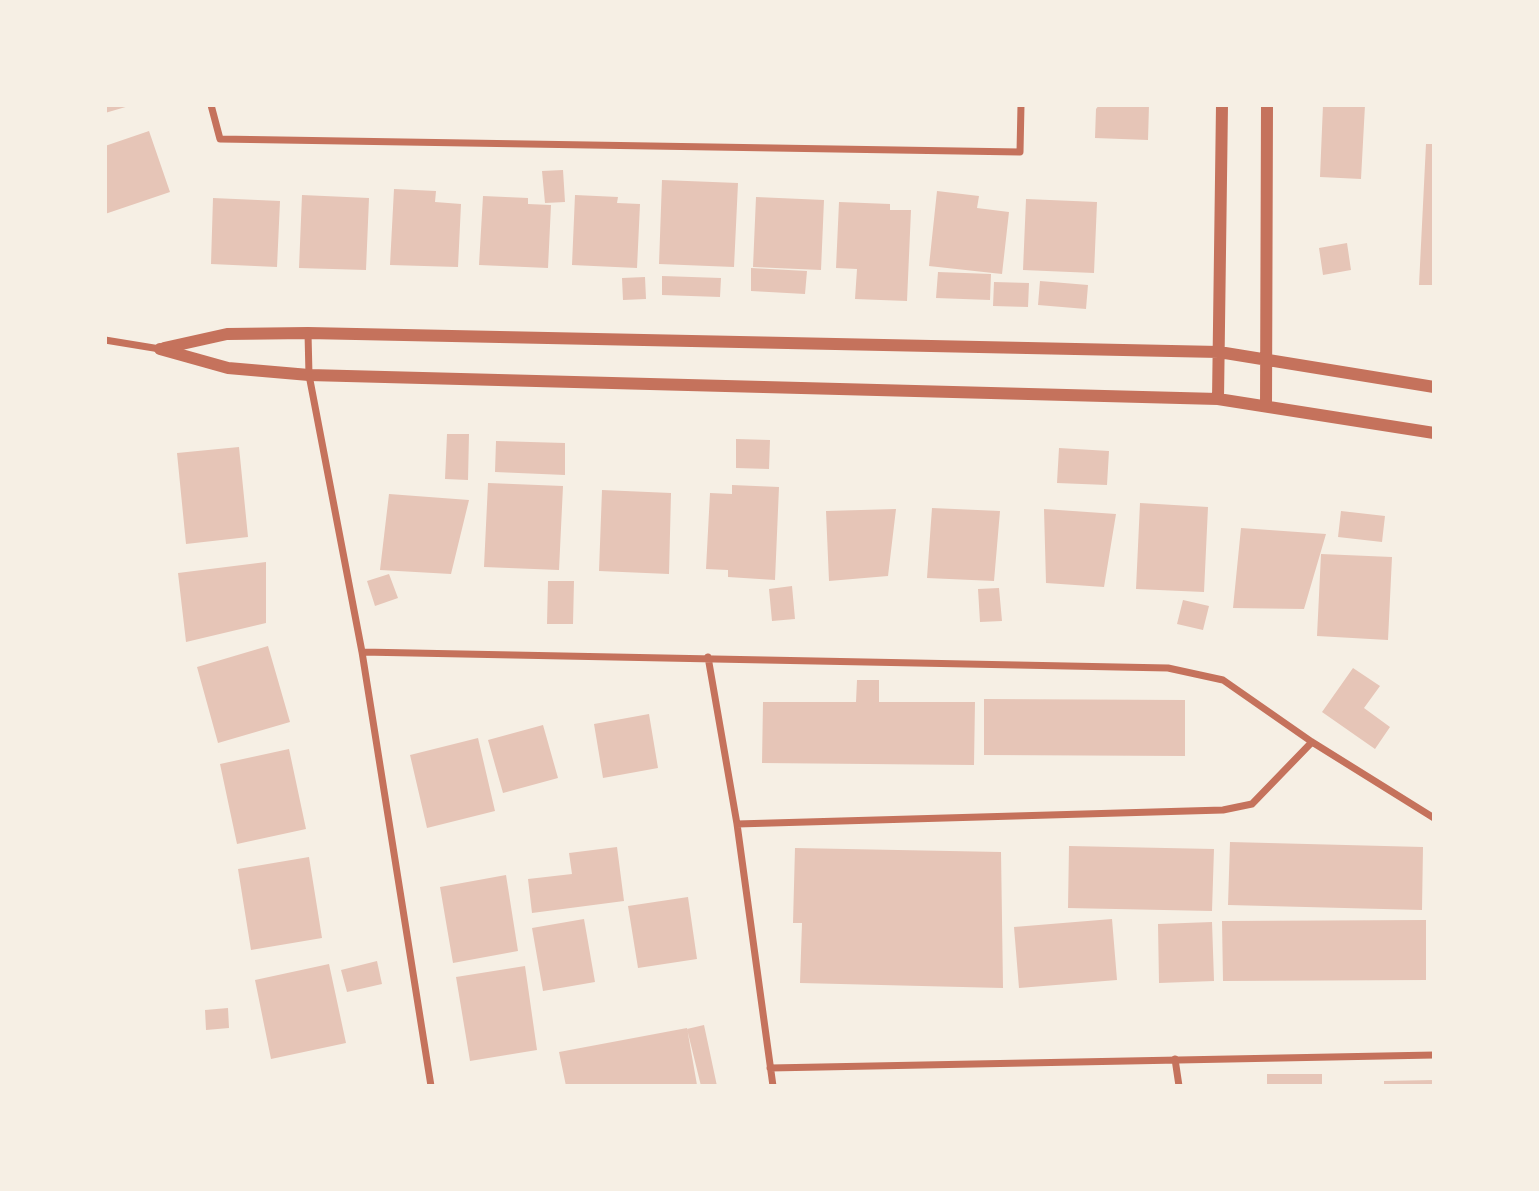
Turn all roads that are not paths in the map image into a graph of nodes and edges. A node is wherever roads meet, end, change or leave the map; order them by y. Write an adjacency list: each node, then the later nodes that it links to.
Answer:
1 (211, 105): 2 (street)
2 (1021, 105)
3 (1222, 105): 8 (street)
4 (1267, 105): 9 (street)
5 (308, 333): 7 (street); 8 (street); 10 (street)
6 (105, 340): 7 (street)
7 (160, 349): 10 (street)
8 (1219, 352): 9 (street); 12 (street)
9 (1267, 358): 11 (street); 13 (street)
10 (309, 375): 12 (street); 15 (street)
11 (1434, 387)
12 (1218, 399): 13 (street)
13 (1266, 406): 14 (street)
14 (1434, 433)
15 (362, 652): 16 (street); 23 (street)
16 (708, 657): 17 (street); 19 (street)
17 (1312, 742): 18 (street); 19 (street)
18 (1434, 818)
19 (737, 824): 22 (street)
20 (1434, 1055): 21 (street)
21 (1175, 1059): 22 (street); 25 (street)
22 (770, 1068): 24 (street)
23 (431, 1086)
24 (773, 1086)
25 (1179, 1086)

